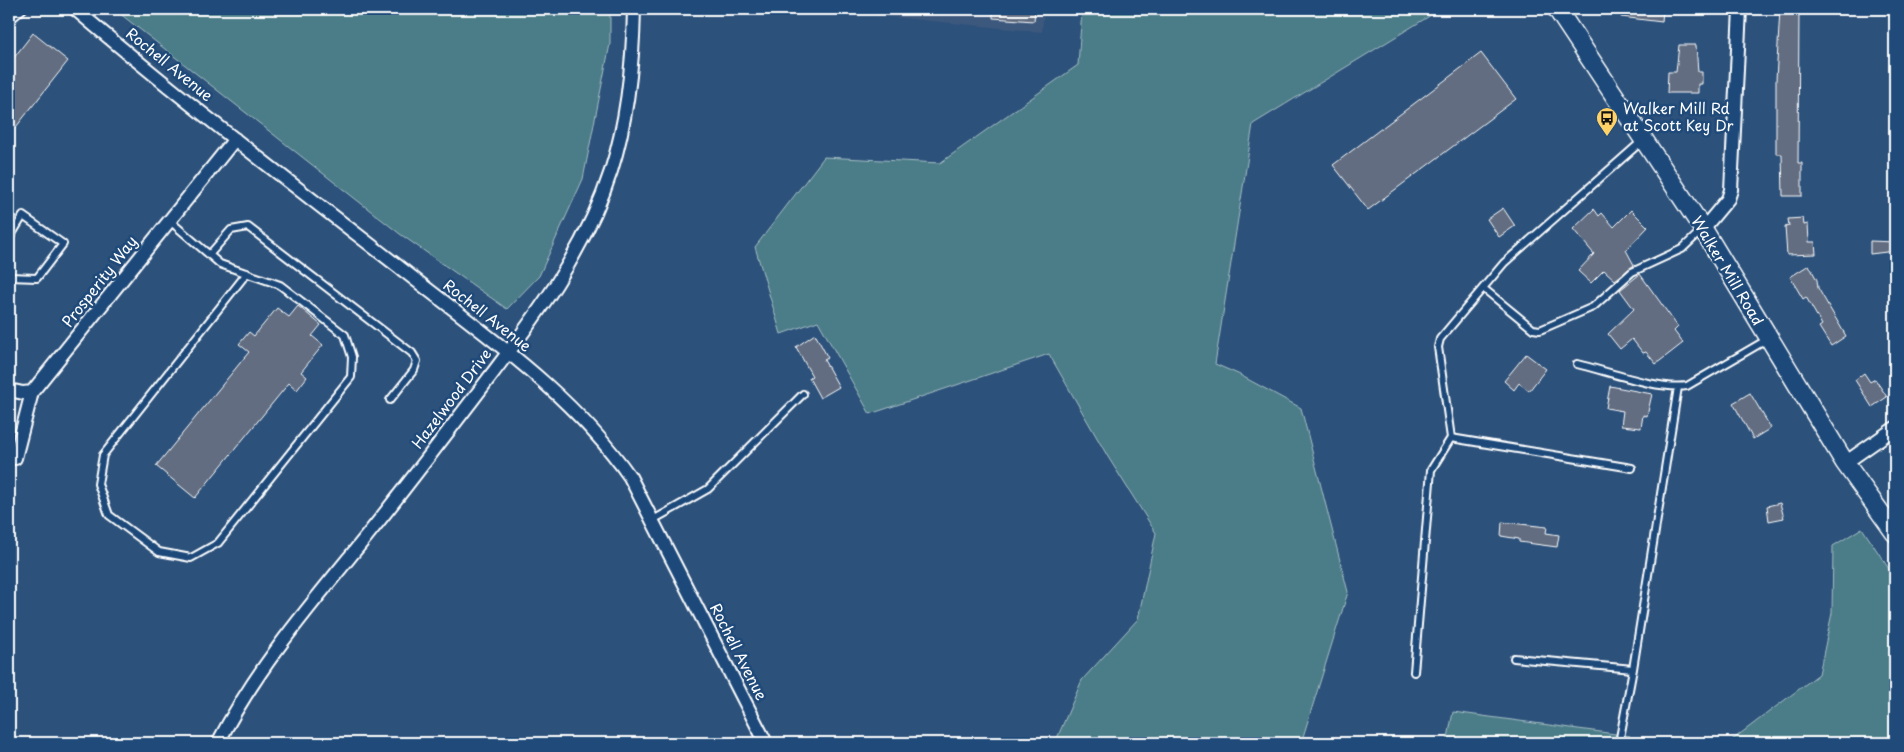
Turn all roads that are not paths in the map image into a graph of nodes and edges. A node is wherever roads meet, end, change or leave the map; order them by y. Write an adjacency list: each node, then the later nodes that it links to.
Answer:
1 (23, 9): 6 (lane)
2 (74, 9): 7 (street, Rochell Avenue)
3 (634, 9): 17 (street, Hazelwood Drive)
4 (1557, 9): 8 (street, Walker Mill Road)
5 (1740, 9): 10 (street)
6 (9, 20)
7 (235, 139): 9 (street, Prosperity Way); 17 (street, Rochell Avenue)
8 (1643, 140): 10 (street, Walker Mill Road); 15 (lane)
9 (170, 221): 12 (lane); 21 (street, Prosperity Way)
10 (1703, 229): 15 (lane); 16 (street, Walker Mill Road)
11 (9, 239): 14 (lane)
12 (209, 255): 13 (lane); 23 (lane)
13 (247, 273): 13 (lane)
14 (9, 277)
15 (1483, 288): 25 (lane)
16 (1768, 339): 19 (lane); 27 (street, Walker Mill Road)
17 (508, 353): 29 (street, Rochell Avenue); 34 (street, Hazelwood Drive)
18 (1577, 364): 19 (lane)
19 (1678, 387): 32 (lane)
20 (9, 390): 21 (street)
21 (32, 392): 26 (street, Prosperity Way)
22 (803, 394): 29 (lane)
23 (390, 400)
24 (1895, 428): 27 (street)
25 (1451, 438): 28 (lane); 33 (lane)
26 (12, 461)
27 (1845, 463): 30 (street, Walker Mill Road)
28 (1632, 468)
29 (653, 520): 35 (street, Rochell Avenue)
30 (1895, 533)
31 (1514, 658): 32 (lane)
32 (1633, 669): 36 (lane)
33 (1414, 672)
34 (218, 743)
35 (766, 743)
36 (1619, 743)

